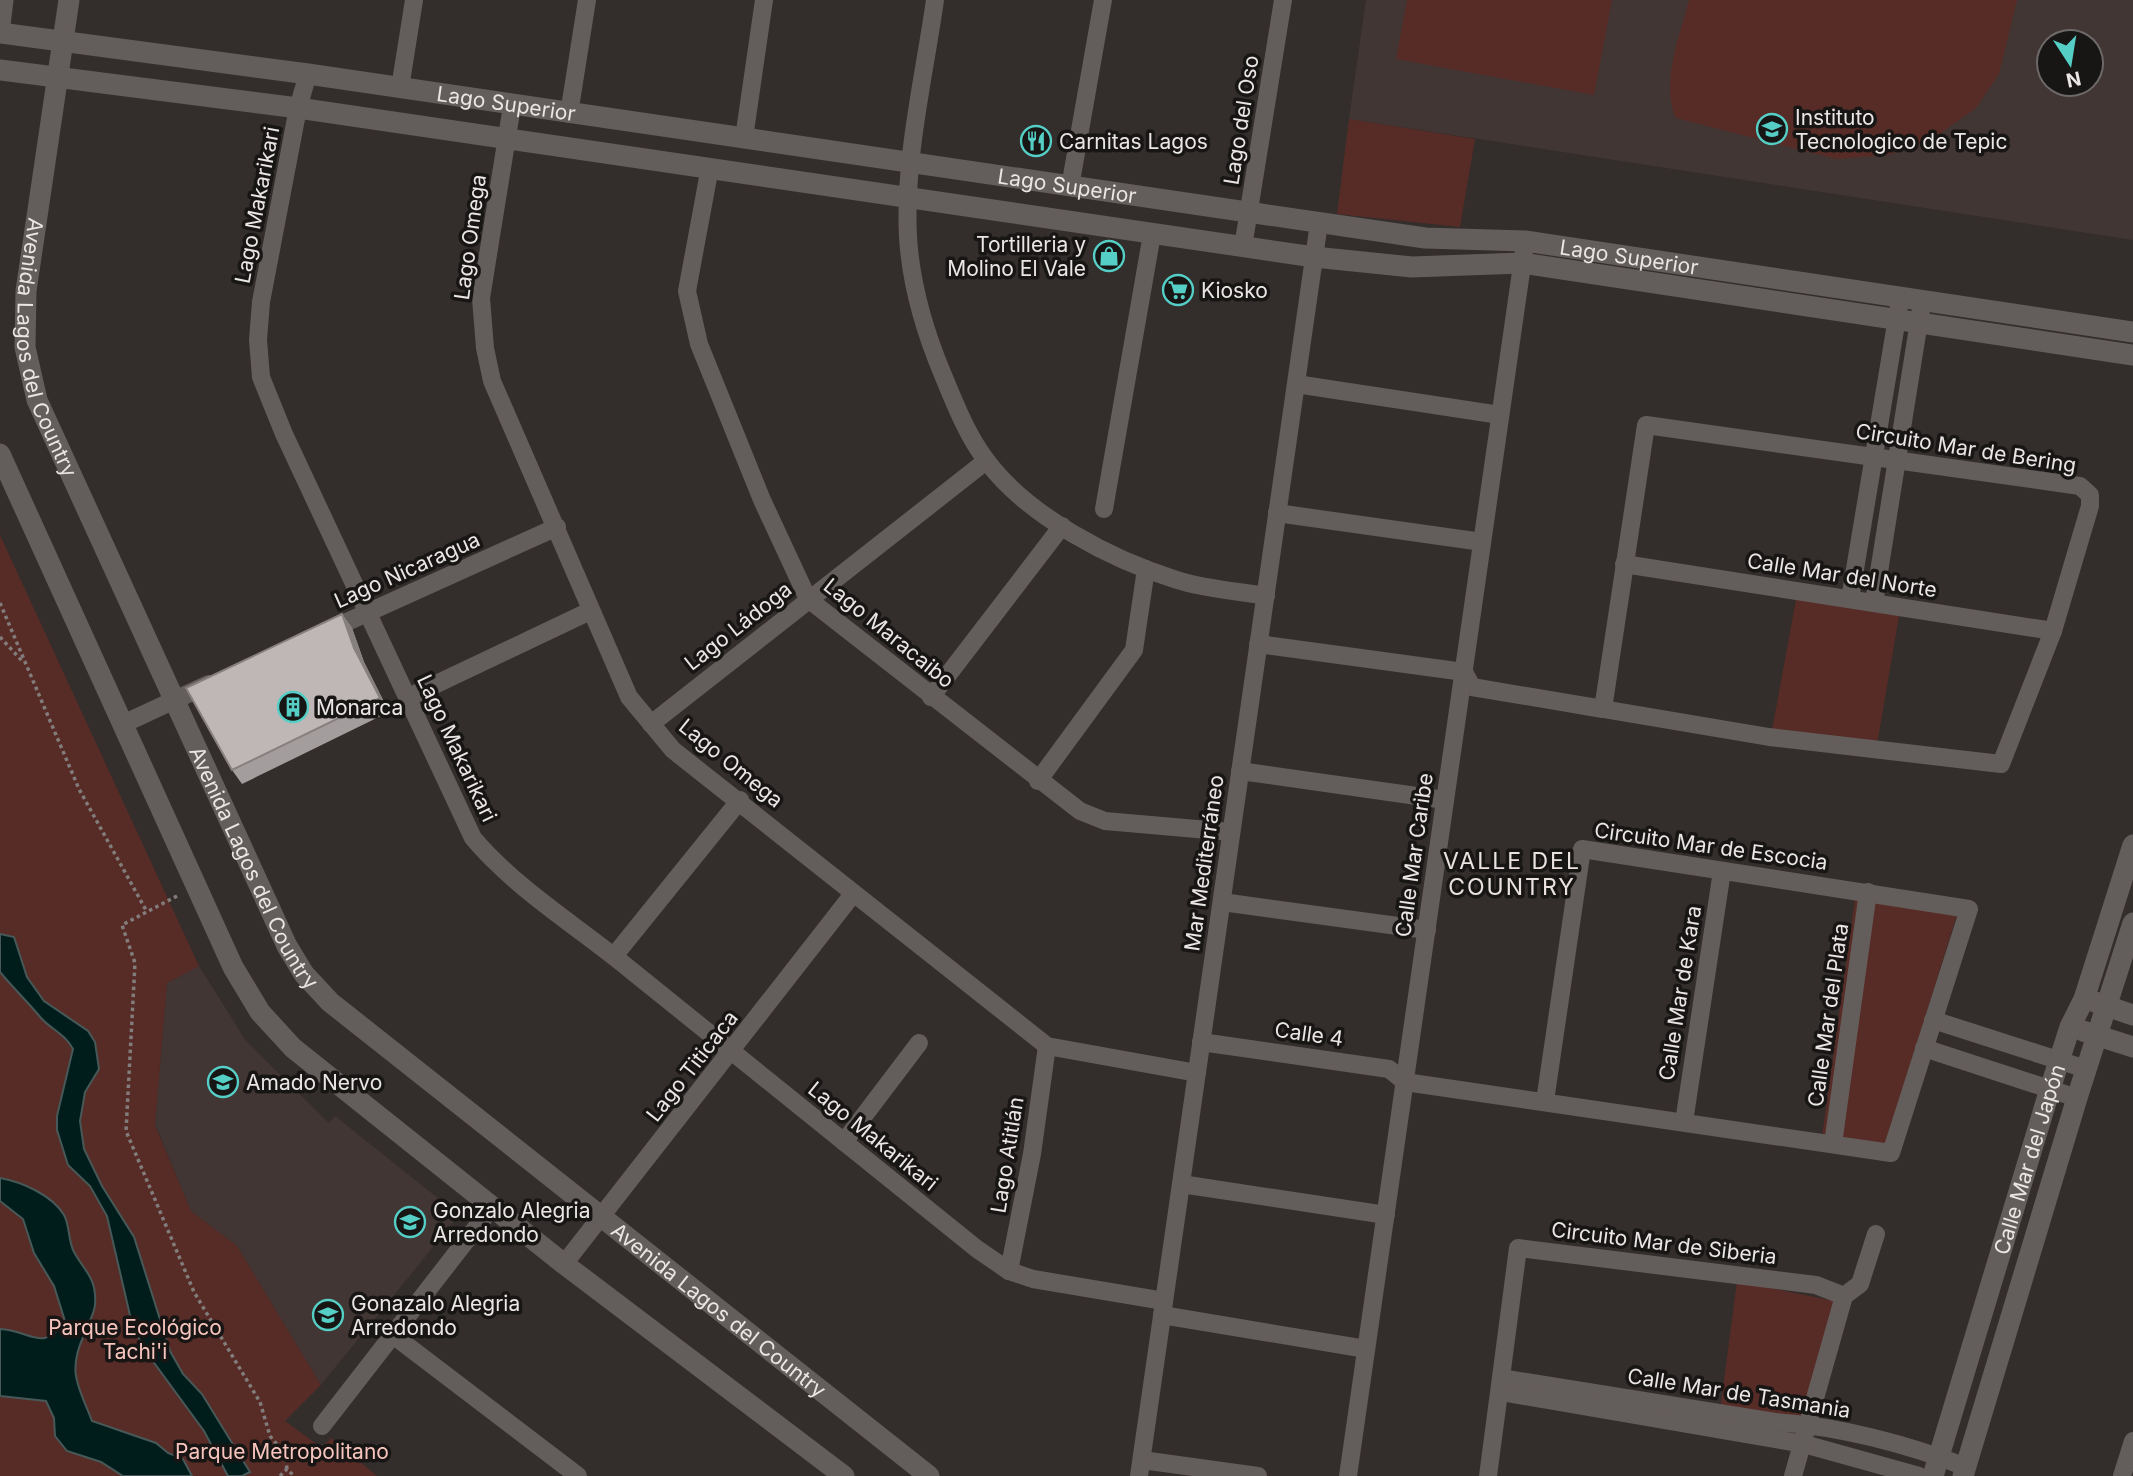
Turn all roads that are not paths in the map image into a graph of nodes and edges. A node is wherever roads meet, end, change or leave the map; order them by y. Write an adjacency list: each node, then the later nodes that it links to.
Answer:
1 (3, 0): 9 (street)
2 (69, 0): 11 (street, Avenida Lagos del Country)
3 (414, 0): 15 (street)
4 (587, 0): 18 (street)
5 (764, 0): 19 (street)
6 (935, 0): 21 (street)
7 (1103, 0): 23 (street)
8 (1283, 0): 25 (street, Lago del Oso)
9 (0, 25)
10 (0, 33): 11 (street, Lago Superior)
11 (64, 43): 13 (street, Lago Superior); 14 (street, Avenida Lagos del Country)
12 (0, 70): 14 (street, Lago Superior)
13 (309, 74): 15 (street, Lago Superior); 17 (street, Lago Makarikari)
14 (56, 77): 17 (street, Lago Superior); 64 (street, Avenida Lagos del Country)
15 (400, 88): 16 (street, Lago Superior)
16 (512, 106): 18 (street, Lago Superior); 20 (street, Lago Omega)
17 (298, 108): 20 (street, Lago Superior); 56 (street, Lago Makarikari)
18 (569, 114): 19 (street, Lago Superior)
19 (744, 138): 21 (street, Lago Superior)
20 (508, 139): 22 (street, Lago Superior); 47 (street, Lago Omega)
21 (911, 164): 23 (street, Lago Superior); 24 (street)
22 (710, 167): 24 (street, Lago Superior); 53 (street, Lago Maracaibo)
23 (1070, 187): 25 (street, Lago Superior)
24 (908, 198): 27 (street, Lago Superior); 42 (street)
25 (1249, 213): 26 (street, Lago Superior); 29 (street, Lago del Oso)
26 (1319, 223): 28 (street, Lago Superior); 30 (street, Mar Mediterráneo)
27 (1152, 234): 29 (street, Lago Superior); 44 (street)
28 (1525, 241): 31 (street, Calle Mar Caribe); 32 (street, Lago Superior)
29 (1243, 247): 30 (street, Lago Superior)
30 (1314, 257): 31 (street, Lago Superior); 38 (street, Mar Mediterráneo)
31 (1522, 262): 34 (street, Lago Superior); 39 (street, Calle Mar Caribe)
32 (1901, 296): 33 (street, Lago Superior); 34 (street)
33 (1922, 299): 35 (street); 36 (street, Lago Superior)
34 (1896, 318): 35 (street, Lago Superior); 41 (street)
35 (1919, 321): 37 (street, Lago Superior); 43 (street)
36 (2133, 332)
37 (2133, 355)
38 (1296, 384): 39 (street); 45 (street, Mar Mediterráneo)
39 (1500, 415): 48 (street, Calle Mar Caribe)
40 (0, 454): 66 (street)
41 (1874, 457): 43 (street, Circuito Mar de Bering); 49 (street, Circuito Mar de Bering); 52 (street)
42 (986, 461): 46 (street); 53 (street, Lago Ládoga)
43 (1898, 462): 54 (street); 57 (street, Circuito Mar de Bering)
44 (1104, 509)
45 (1278, 513): 48 (street); 51 (street, Mar Mediterráneo)
46 (1062, 526): 50 (street); 62 (street)
47 (557, 527): 55 (street, Lago Omega); 56 (street, Lago Nicaragua)
48 (1482, 542): 60 (street, Calle Mar Caribe)
49 (1624, 564): 52 (street, Calle Mar del Norte); 65 (street, Circuito Mar de Bering)
50 (1146, 569): 51 (street); 69 (street)
51 (1266, 596): 59 (street, Mar Mediterráneo)
52 (1850, 598): 54 (street, Calle Mar del Norte)
53 (808, 599): 62 (street, Lago Maracaibo); 67 (street, Lago Ládoga)
54 (1874, 603): 57 (street, Calle Mar del Norte)
55 (590, 611): 63 (street); 67 (street, Lago Omega)
56 (369, 612): 58 (street, Lago Nicaragua); 63 (street, Lago Makarikari)
57 (2053, 631): 65 (street, Circuito Mar de Bering)
58 (308, 640)
59 (1258, 644): 60 (street); 68 (street, Mar Mediterráneo)
60 (1464, 671): 65 (street, Circuito Mar de Bering); 71 (street, Calle Mar Caribe)
61 (223, 678): 64 (street)
62 (931, 697): 69 (street, Lago Maracaibo)
63 (409, 698): 80 (street, Lago Makarikari)
64 (175, 700): 66 (street); 106 (street, Avenida Lagos del Country)
65 (1603, 709)
66 (123, 724): 104 (street)
67 (650, 724): 70 (street, Lago Omega)
68 (1240, 771): 71 (street); 72 (street, Mar Mediterráneo)
69 (1038, 781): 72 (street, Lago Maracaibo)
70 (740, 800): 76 (street, Lago Omega); 80 (street)
71 (1445, 800): 79 (street, Calle Mar Caribe)
72 (1231, 832): 77 (street, Mar Mediterráneo)
73 (2133, 845): 81 (street, Calle Mar del Japón)
74 (1722, 871): 75 (street, Circuito Mar de Escocia); 99 (street, Circuito Mar de Escocia); 100 (street, Calle Mar de Kara)
75 (1868, 892): 84 (street, Circuito Mar de Escocia); 102 (street, Calle Mar del Plata)
76 (853, 894): 89 (street, Lago Omega); 92 (street, Lago Titicaca)
77 (1222, 902): 79 (street); 87 (street, Mar Mediterráneo)
78 (2133, 923): 82 (street, Calle Mar del Japón)
79 (1427, 930): 96 (street, Calle Mar Caribe)
80 (614, 956): 92 (street, Lago Makarikari)
81 (2084, 999): 82 (street); 85 (street, Calle Mar del Japón)
82 (2108, 1005): 83 (street); 86 (street, Calle Mar del Japón)
83 (2133, 1015)
84 (1933, 1020): 91 (street, Circuito Mar de Escocia); 93 (street)
85 (2070, 1027): 86 (street); 93 (street, Calle Mar del Japón)
86 (2096, 1035): 90 (street); 94 (street, Calle Mar del Japón)
87 (1201, 1042): 95 (street, Mar Mediterráneo); 96 (street, Calle 4)
88 (919, 1043): 101 (street)
89 (1046, 1046): 95 (street, Lago Omega); 109 (street, Lago Atitlán)
90 (2133, 1047)
91 (1924, 1048): 97 (street); 102 (street, Circuito Mar de Escocia)
92 (732, 1052): 101 (street, Lago Makarikari); 106 (street, Lago Titicaca)
93 (2059, 1061): 94 (street); 97 (street, Calle Mar del Japón)
94 (2086, 1069): 98 (street, Calle Mar del Japón)
95 (1197, 1073): 103 (street, Mar Mediterráneo)
96 (1405, 1082): 99 (street, Circuito Mar de Escocia); 105 (street, Calle Mar Caribe)
97 (2050, 1089): 98 (street); 119 (street, Calle Mar del Japón)
98 (2077, 1098): 121 (street, Calle Mar del Japón)
99 (1545, 1101): 100 (street, Circuito Mar de Escocia)
100 (1684, 1122): 102 (street, Circuito Mar de Escocia)
101 (844, 1142): 109 (street, Lago Makarikari)
102 (1833, 1144)
103 (1181, 1184): 105 (street); 111 (street, Mar Mediterráneo)
104 (493, 1206): 108 (street); 112 (street)
105 (1386, 1215): 113 (street, Calle Mar Caribe)
106 (601, 1219): 108 (street, Lago Titicaca); 124 (street, Avenida Lagos del Country)
107 (1876, 1234): 110 (street)
108 (564, 1264): 123 (street)
109 (1009, 1271): 111 (street, Lago Makarikari)
110 (1844, 1296): 114 (street, Circuito Mar de Siberia); 115 (street)
111 (1163, 1308): 113 (street, Lago Makarikari); 120 (street, Mar Mediterráneo)
112 (393, 1335): 116 (street); 122 (street)
113 (1366, 1349): 126 (street, Calle Mar Caribe)
114 (1501, 1385): 115 (street, Calle Mar de Tasmania); 118 (street, Calle Mar de Tasmania); 127 (street, Circuito Mar de Siberia)
115 (1810, 1424): 118 (street); 119 (street, Calle Mar de Tasmania)
116 (322, 1426)
117 (2133, 1441): 130 (street)
118 (1804, 1444): 128 (street); 129 (street, Calle Mar de Tasmania)
119 (1936, 1466): 121 (street, Calle Mar de Tasmania)
120 (1140, 1468): 125 (street)
121 (1964, 1471)
122 (578, 1476)
123 (844, 1476)
124 (929, 1476)
125 (1258, 1476)
126 (1348, 1476)
127 (1488, 1476)
128 (1793, 1476)
129 (1919, 1476)
130 (2122, 1476)

